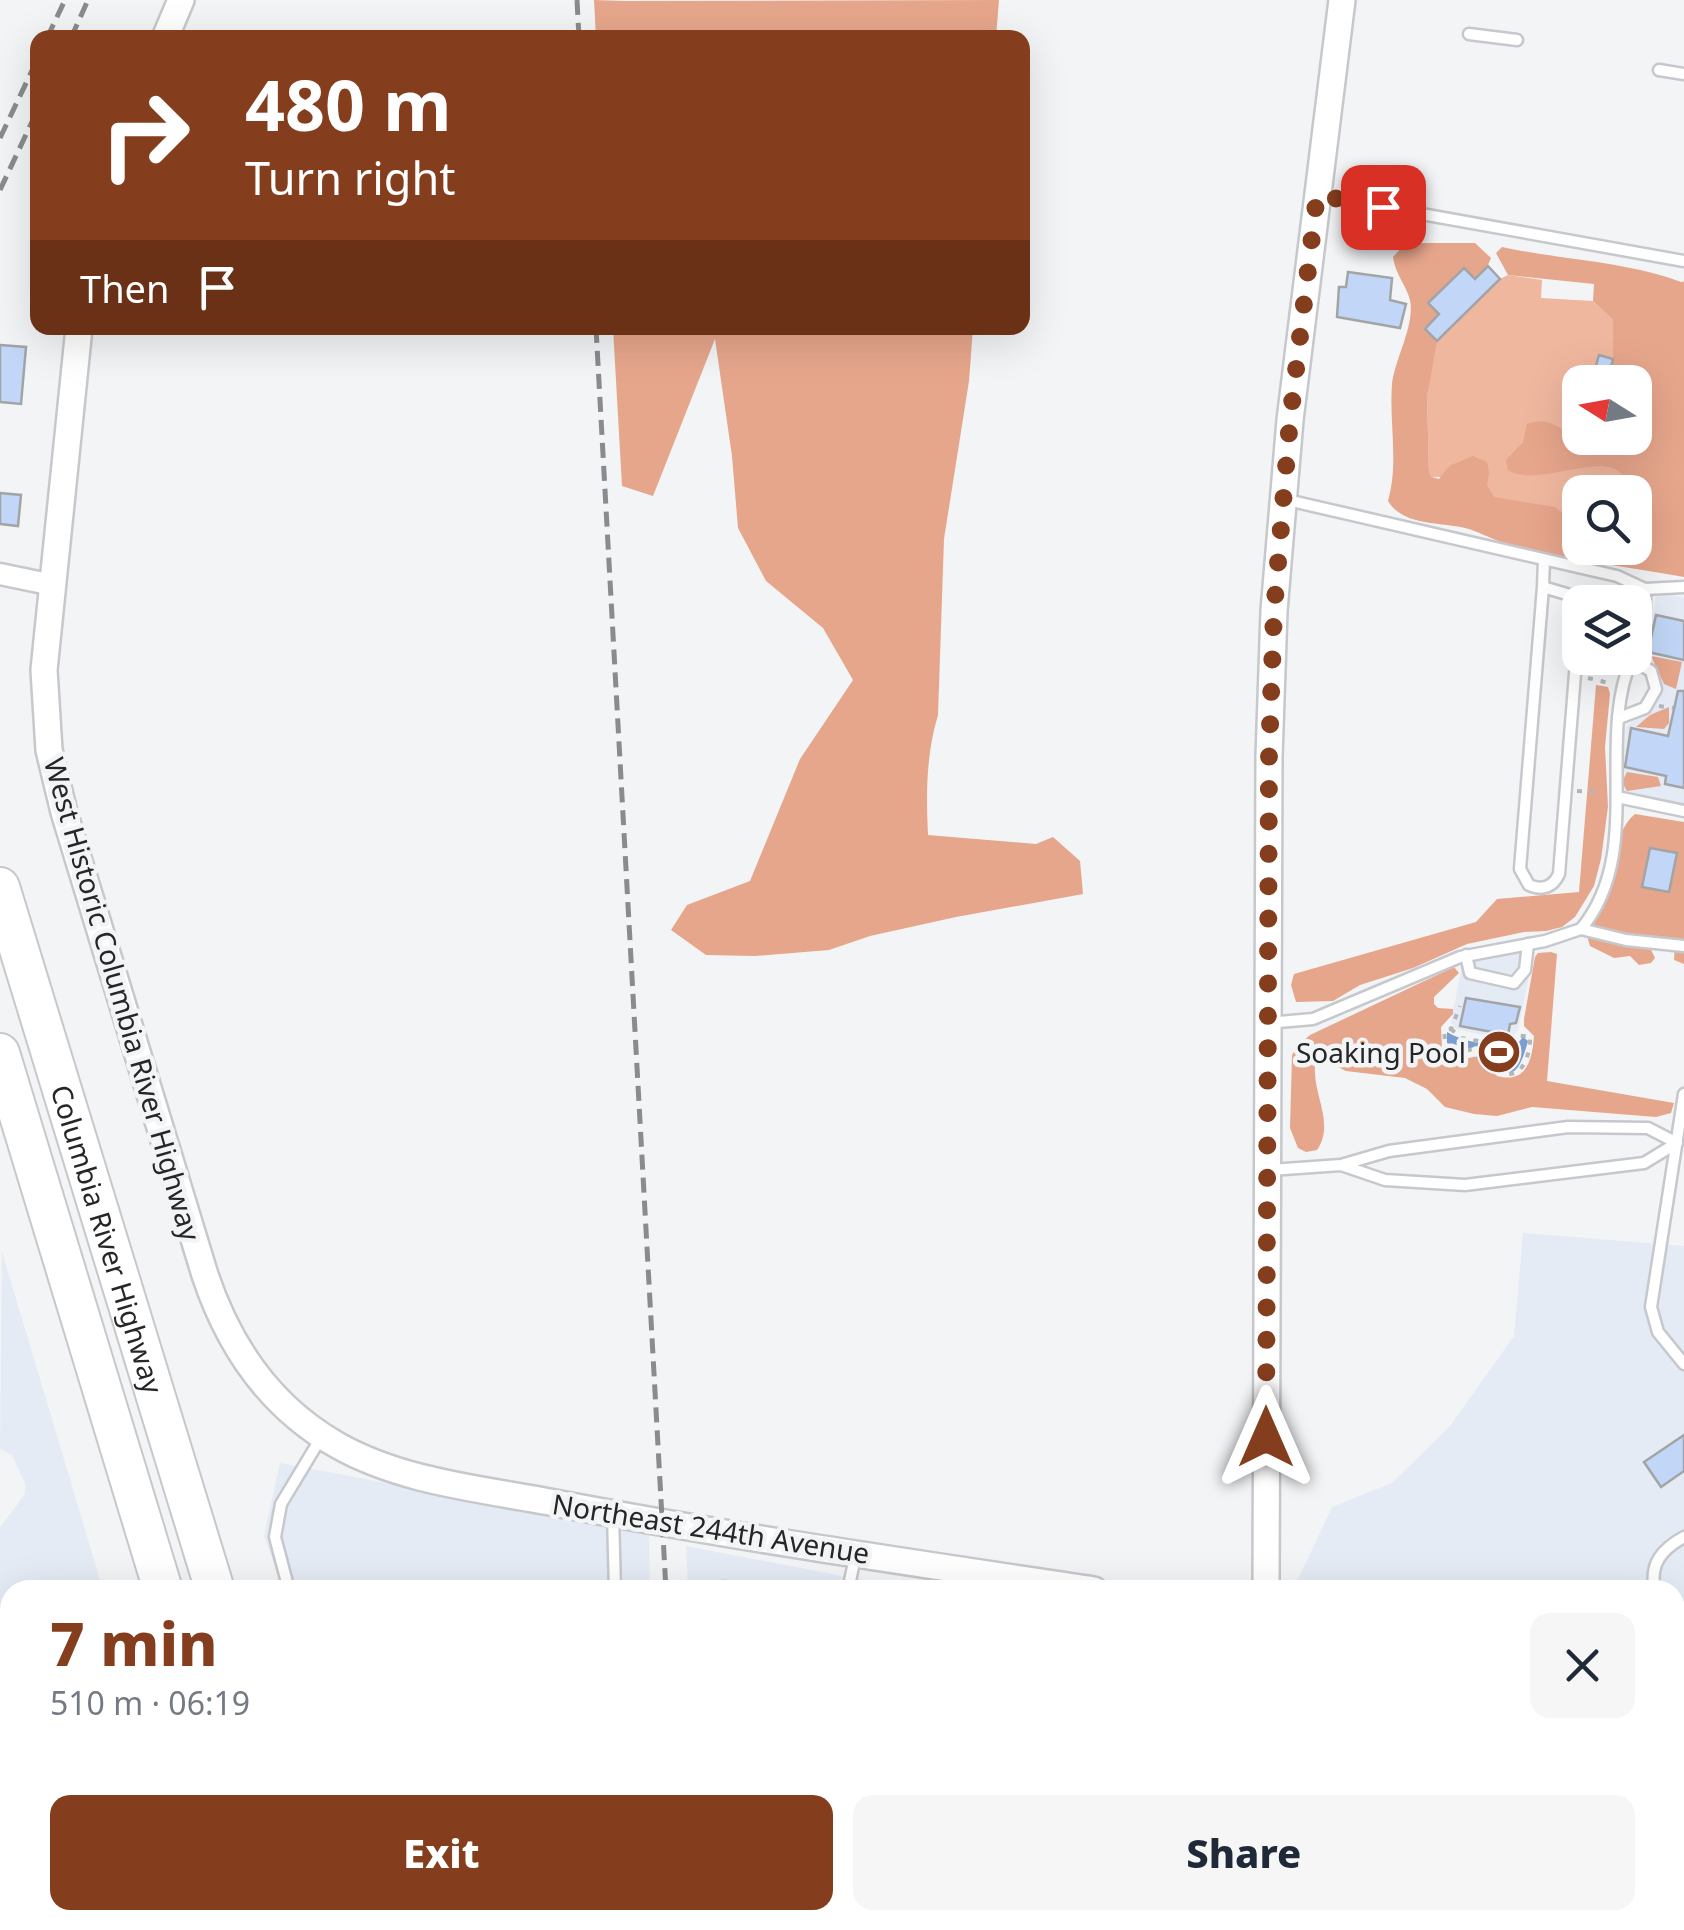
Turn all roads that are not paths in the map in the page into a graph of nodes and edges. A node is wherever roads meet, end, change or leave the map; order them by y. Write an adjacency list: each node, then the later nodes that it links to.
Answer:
1 (180, 0): 3 (street)
2 (1342, 0): 8 (street)
3 (167, 30)
4 (1469, 34): 5 (lane)
5 (1517, 40)
6 (1659, 70): 7 (lane)
7 (1684, 74)
8 (1317, 195): 9 (lane); 11 (street)
9 (1684, 261)
10 (77, 335): 14 (street, West Historic Columbia River Highway)
11 (1282, 499): 12 (lane); 29 (street)
12 (1544, 560): 15 (lane); 16 (lane)
13 (0, 574): 14 (street)
14 (53, 585): 36 (street, West Historic Columbia River Highway)
15 (1636, 585)
16 (1544, 587): 16 (lane)
17 (1684, 587): 18 (lane)
18 (1652, 589)
19 (1625, 675): 21 (lane)
20 (1652, 675): 21 (lane)
21 (1620, 718): 22 (lane)
22 (1612, 795): 23 (lane); 25 (lane)
23 (1684, 811)
24 (0, 886): 41 (highway, Columbia River Highway)
25 (1581, 929): 26 (lane); 27 (lane)
26 (1528, 944): 28 (lane); 28 (lane)
27 (1684, 946)
28 (1466, 956): 29 (lane)
29 (1268, 1022): 34 (street)
30 (0, 1053): 40 (highway, Columbia River Highway)
31 (1684, 1094): 32 (lane)
32 (1677, 1144): 33 (lane); 33 (lane); 35 (lane)
33 (1341, 1165): 34 (lane)
34 (1268, 1170): 46 (street)
35 (1684, 1364)
36 (328, 1439): 37 (street, Northeast 244th Avenue); 42 (lane)
37 (613, 1514): 39 (street, Northeast 244th Avenue); 43 (lane)
38 (1684, 1537): 47 (lane)
39 (856, 1552): 44 (lane); 45 (street, Northeast 244th Avenue)
40 (160, 1580)
41 (212, 1580)
42 (286, 1580)
43 (616, 1580)
44 (850, 1580)
45 (998, 1580)
46 (1266, 1580)
47 (1655, 1580)

